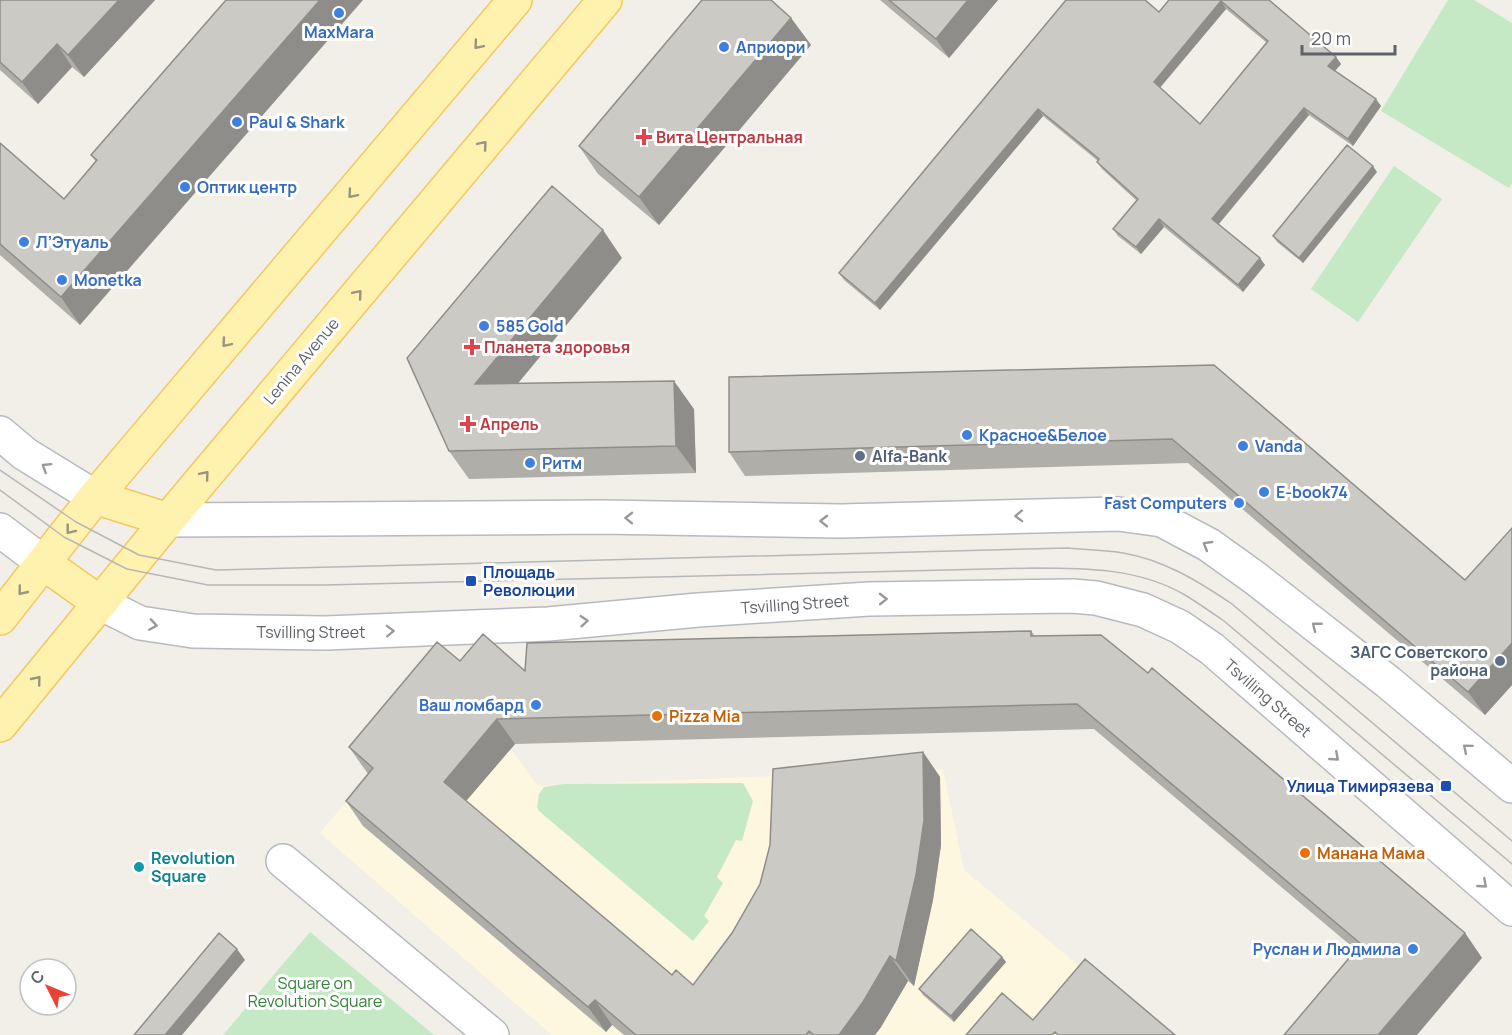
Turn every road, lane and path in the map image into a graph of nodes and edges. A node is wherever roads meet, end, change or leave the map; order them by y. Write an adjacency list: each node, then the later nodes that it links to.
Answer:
1 (515, 0): 4 (main road, one-way to 4)
2 (605, 0): 5 (main road, Lenina Avenue, one-way to 2)
3 (0, 433): 4 (main road, one-way to 3)
4 (95, 497): 5 (main road); 7 (main road, one-way to 7)
5 (168, 520): 8 (main road, Lenina Avenue); 11 (main road, one-way to 5)
6 (0, 530): 7 (main road, Tsvilling Street)
7 (45, 564): 8 (main road, Tsvilling Street); 9 (main road, one-way to 9)
8 (100, 603): 10 (main road, Lenina Avenue, one-way to 8); 13 (main road, Tsvilling Street, one-way to 13)
9 (0, 618)
10 (0, 725)
11 (1512, 786)
12 (283, 861): 14 (main road)
13 (1512, 909)
14 (492, 1035)

